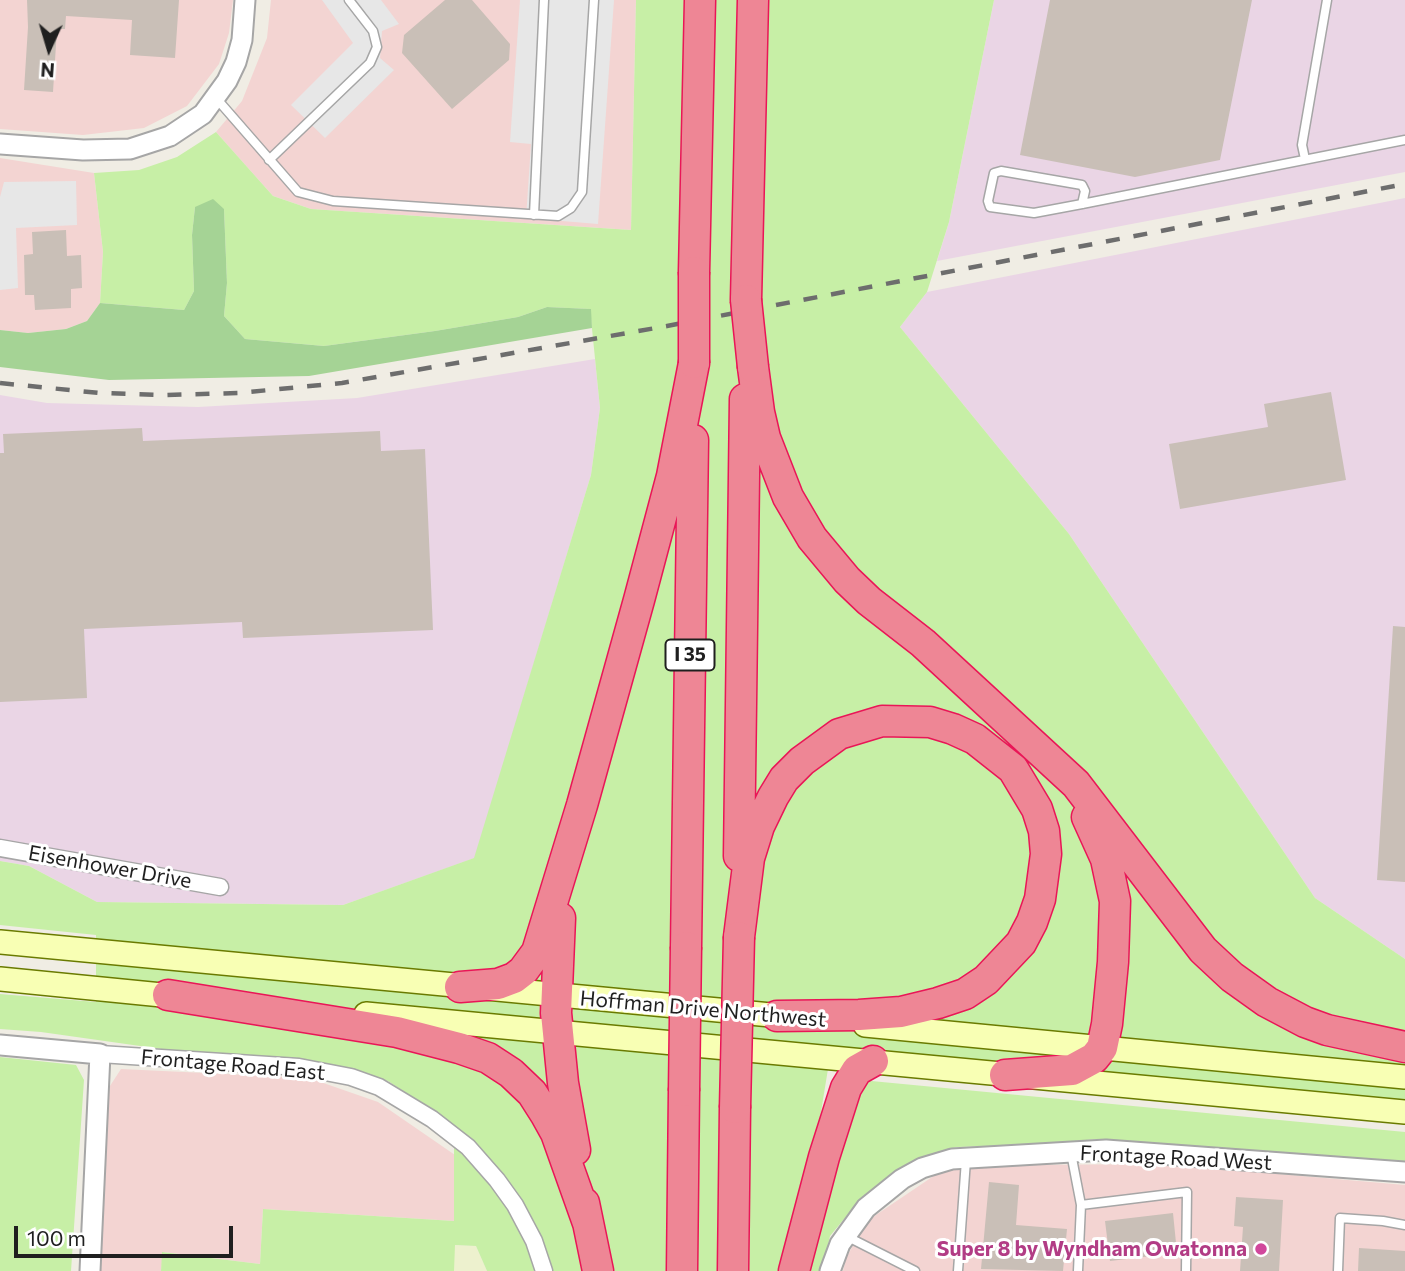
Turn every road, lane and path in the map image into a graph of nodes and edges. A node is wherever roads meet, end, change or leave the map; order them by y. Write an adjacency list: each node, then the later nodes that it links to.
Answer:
1 (245, 0): 8 (street)
2 (349, 0): 12 (lane)
3 (544, 0): 14 (lane)
4 (594, 0): 14 (lane)
5 (700, 0): 15 (highway, I 35, bridge)
6 (753, 0): 16 (highway, I 35, bridge)
7 (1327, 0): 11 (lane)
8 (216, 98): 10 (street); 12 (lane)
9 (1405, 140): 11 (lane)
10 (0, 144)
11 (1305, 159): 13 (lane)
12 (269, 160): 14 (lane)
13 (1083, 204): 13 (lane)
14 (534, 215)
15 (694, 363): 18 (highway); 47 (highway, I 35, bridge)
16 (749, 365): 17 (highway); 21 (highway, I 35)
17 (1022, 734): 30 (highway); 31 (highway)
18 (582, 804): 24 (highway); 26 (highway)
19 (0, 848): 20 (street, Eisenhower Drive)
20 (220, 887)
21 (739, 937): 27 (highway); 48 (highway, I 35, bridge)
22 (0, 942): 24 (main road, Hoffman Drive Northwest)
23 (0, 979): 25 (main road, Hoffman Drive Northwest)
24 (460, 987): 26 (main road, Hoffman Drive Northwest)
25 (167, 995): 28 (main road, Hoffman Drive Northwest); 41 (highway)
26 (555, 995): 27 (main road, Hoffman Drive Northwest); 28 (highway)
27 (776, 1016): 31 (main road, Hoffman Drive Northwest)
28 (558, 1031): 33 (main road, Hoffman Drive Northwest); 41 (highway)
29 (0, 1045): 32 (street, Frontage Road East)
30 (1405, 1047)
31 (1102, 1048): 34 (highway); 35 (main road, Hoffman Drive Northwest)
32 (100, 1054): 44 (street); 45 (street, Frontage Road East)
33 (873, 1061): 34 (main road, Hoffman Drive Northwest); 49 (highway)
34 (1005, 1074): 36 (main road, Hoffman Drive Northwest)
35 (1405, 1077)
36 (1405, 1112)
37 (1070, 1152): 38 (street, Frontage Road West); 39 (street, Frontage Road West); 40 (lane)
38 (966, 1157): 43 (street, Frontage Road West); 52 (lane)
39 (1405, 1172)
40 (1081, 1205): 53 (lane); 54 (lane)
41 (588, 1223): 46 (highway)
42 (1405, 1225): 55 (lane)
43 (846, 1236): 50 (street, Frontage Road West); 51 (lane)
44 (90, 1271)
45 (544, 1271)
46 (598, 1271)
47 (682, 1271)
48 (733, 1271)
49 (794, 1271)
50 (830, 1271)
51 (915, 1271)
52 (958, 1271)
53 (1078, 1271)
54 (1186, 1271)
55 (1338, 1271)

